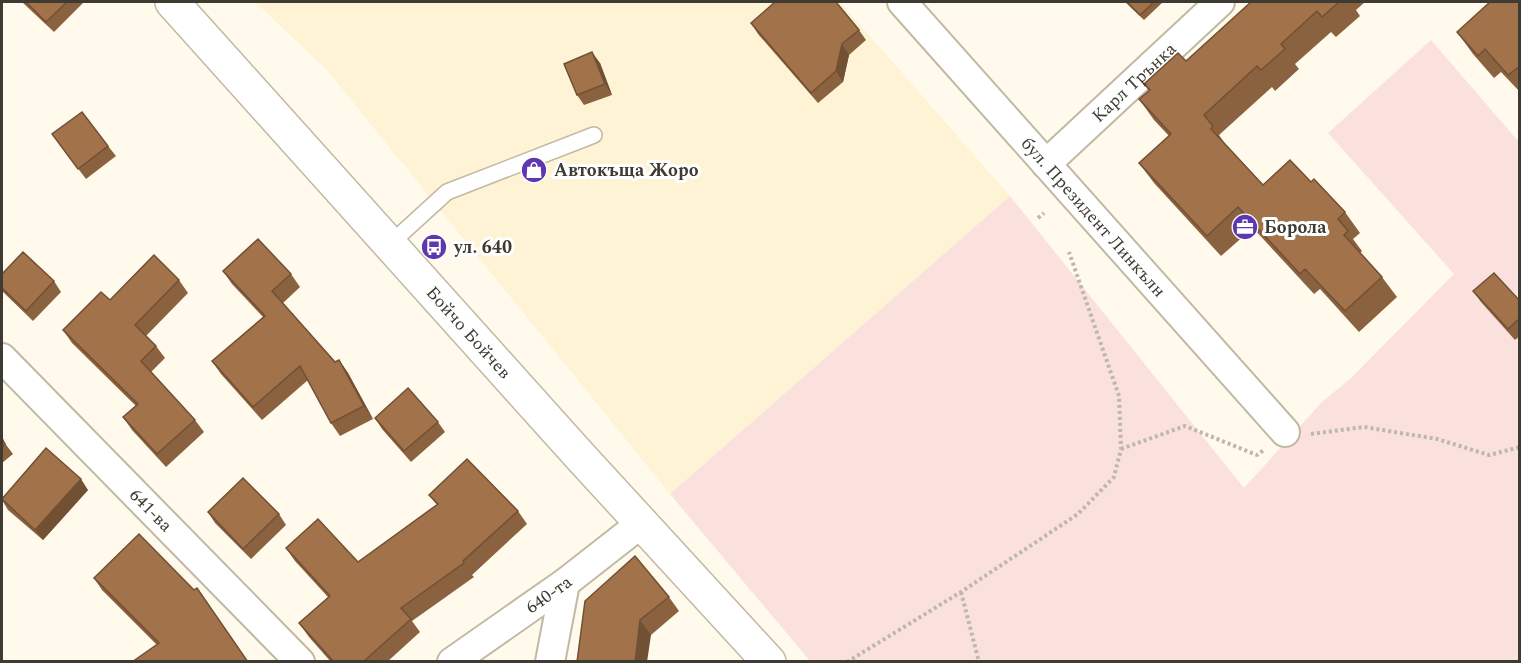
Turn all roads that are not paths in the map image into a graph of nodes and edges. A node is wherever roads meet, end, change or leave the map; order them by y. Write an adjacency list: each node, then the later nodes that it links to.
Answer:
1 (172, 2): 6 (highway, Бойчо Бойчев)
2 (902, 2): 5 (street, бул. Президент Линкълн)
3 (1220, 2): 5 (street, Карл Трънка)
4 (594, 135): 6 (lane)
5 (1046, 164): 8 (street, бул. Президент Линкълн)
6 (390, 244): 9 (highway, Бойчо Бойчев)
7 (2, 358): 11 (street, 641-ва)
8 (1285, 432)
9 (643, 522): 10 (street, 640-та); 14 (highway, Бойчо Бойчев)
10 (565, 582): 12 (street, 640-та); 13 (street)
11 (300, 662)
12 (452, 662)
13 (550, 662)
14 (769, 662)

